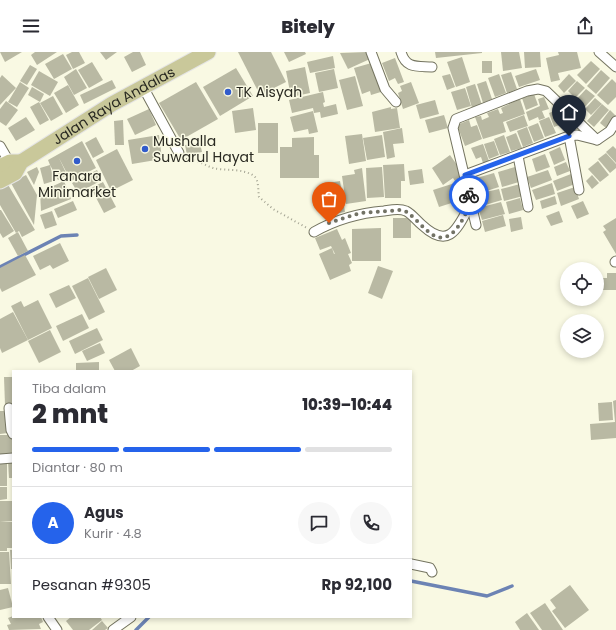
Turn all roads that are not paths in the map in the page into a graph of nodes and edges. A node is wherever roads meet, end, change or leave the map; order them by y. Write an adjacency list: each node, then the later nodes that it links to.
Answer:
1 (208, 52): 7 (main road, Jalan Raya Andalas)
2 (371, 52): 8 (street)
3 (401, 52): 5 (street)
4 (599, 52): 6 (street)
5 (432, 67)
6 (616, 67)
7 (143, 88): 13 (street); 15 (main road, Jalan Raya Andalas)
8 (396, 102)
9 (616, 121): 11 (street)
10 (569, 136): 11 (street); 14 (street); 18 (street)
11 (597, 140): 16 (street)
12 (0, 146): 15 (street)
13 (179, 153)
14 (518, 156): 16 (street); 20 (street)
15 (11, 166): 17 (main road, Jalan Raya Andalas)
16 (465, 175): 19 (street)
17 (0, 181)
18 (580, 190)
19 (471, 203): 21 (street); 22 (street)
20 (528, 207)
21 (476, 225)
22 (314, 232)
23 (7, 408): 24 (street)
24 (12, 432)
25 (12, 458): 26 (street)
26 (0, 459)
27 (412, 564): 28 (street)
28 (432, 572)
29 (49, 618): 31 (street)
30 (130, 618): 32 (street)
31 (57, 630)
32 (113, 630)

